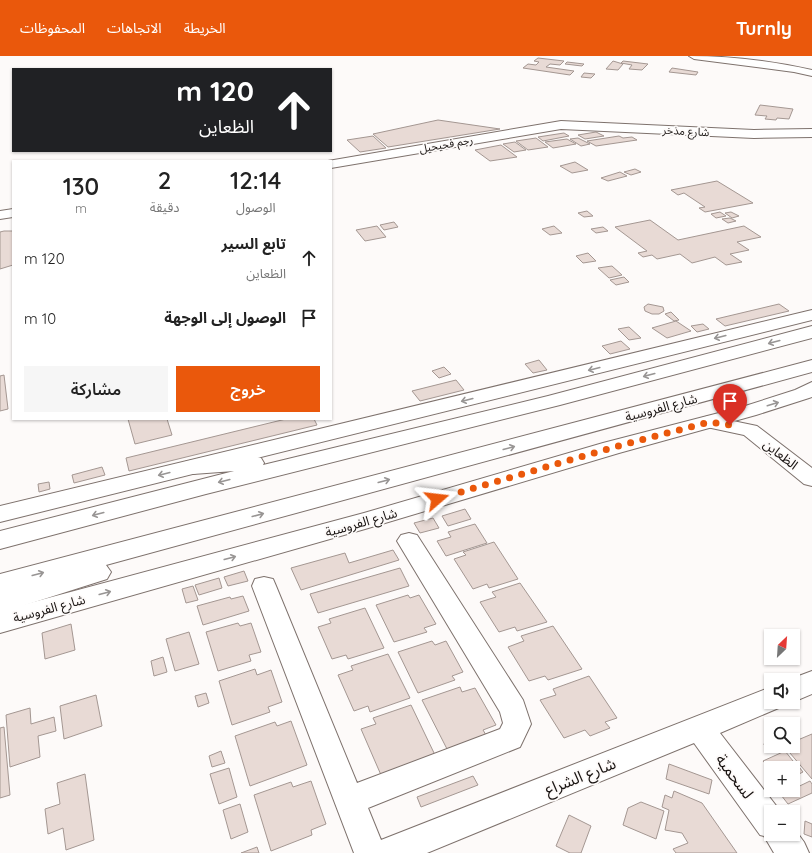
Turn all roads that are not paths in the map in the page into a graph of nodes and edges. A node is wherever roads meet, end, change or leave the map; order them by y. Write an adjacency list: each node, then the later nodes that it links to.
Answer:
1 (694, 56): 3 (street)
2 (794, 59): 3 (street)
3 (809, 72)
4 (561, 125): 5 (street, شارع مذخر); 6 (street, رجم فحيحيل)
5 (812, 133)
6 (332, 164)
7 (12, 213): 8 (street)
8 (0, 215)
9 (812, 315): 15 (main road, one-way to 15)
10 (812, 332): 13 (main road, one-way to 13)
11 (812, 366): 18 (main road, شارع الفروسية, one-way to 11)
12 (812, 388): 14 (main road, شارع الفروسية, one-way to 12)
13 (554, 401): 15 (main road); 19 (main road, one-way to 19)
14 (749, 420): 16 (street, الظعاين); 24 (main road, شارع الفروسية, one-way to 14)
15 (193, 467): 17 (main road, one-way to 17)
16 (812, 479)
17 (0, 514)
18 (214, 527): 21 (main road, شارع الفروسية, one-way to 18); 23 (main road)
19 (0, 540)
20 (409, 541): 29 (street)
21 (0, 584)
22 (264, 586): 29 (street)
23 (0, 603)
24 (0, 622)
25 (812, 682): 26 (street)
26 (800, 687)
27 (764, 702): 28 (street, شارع الشراع)
28 (699, 728): 30 (street, لسحمية); 33 (street, شارع الشراع)
29 (349, 801): 32 (street)
30 (764, 815)
31 (784, 841): 34 (street)
32 (370, 853)
33 (389, 853)
34 (793, 853)

